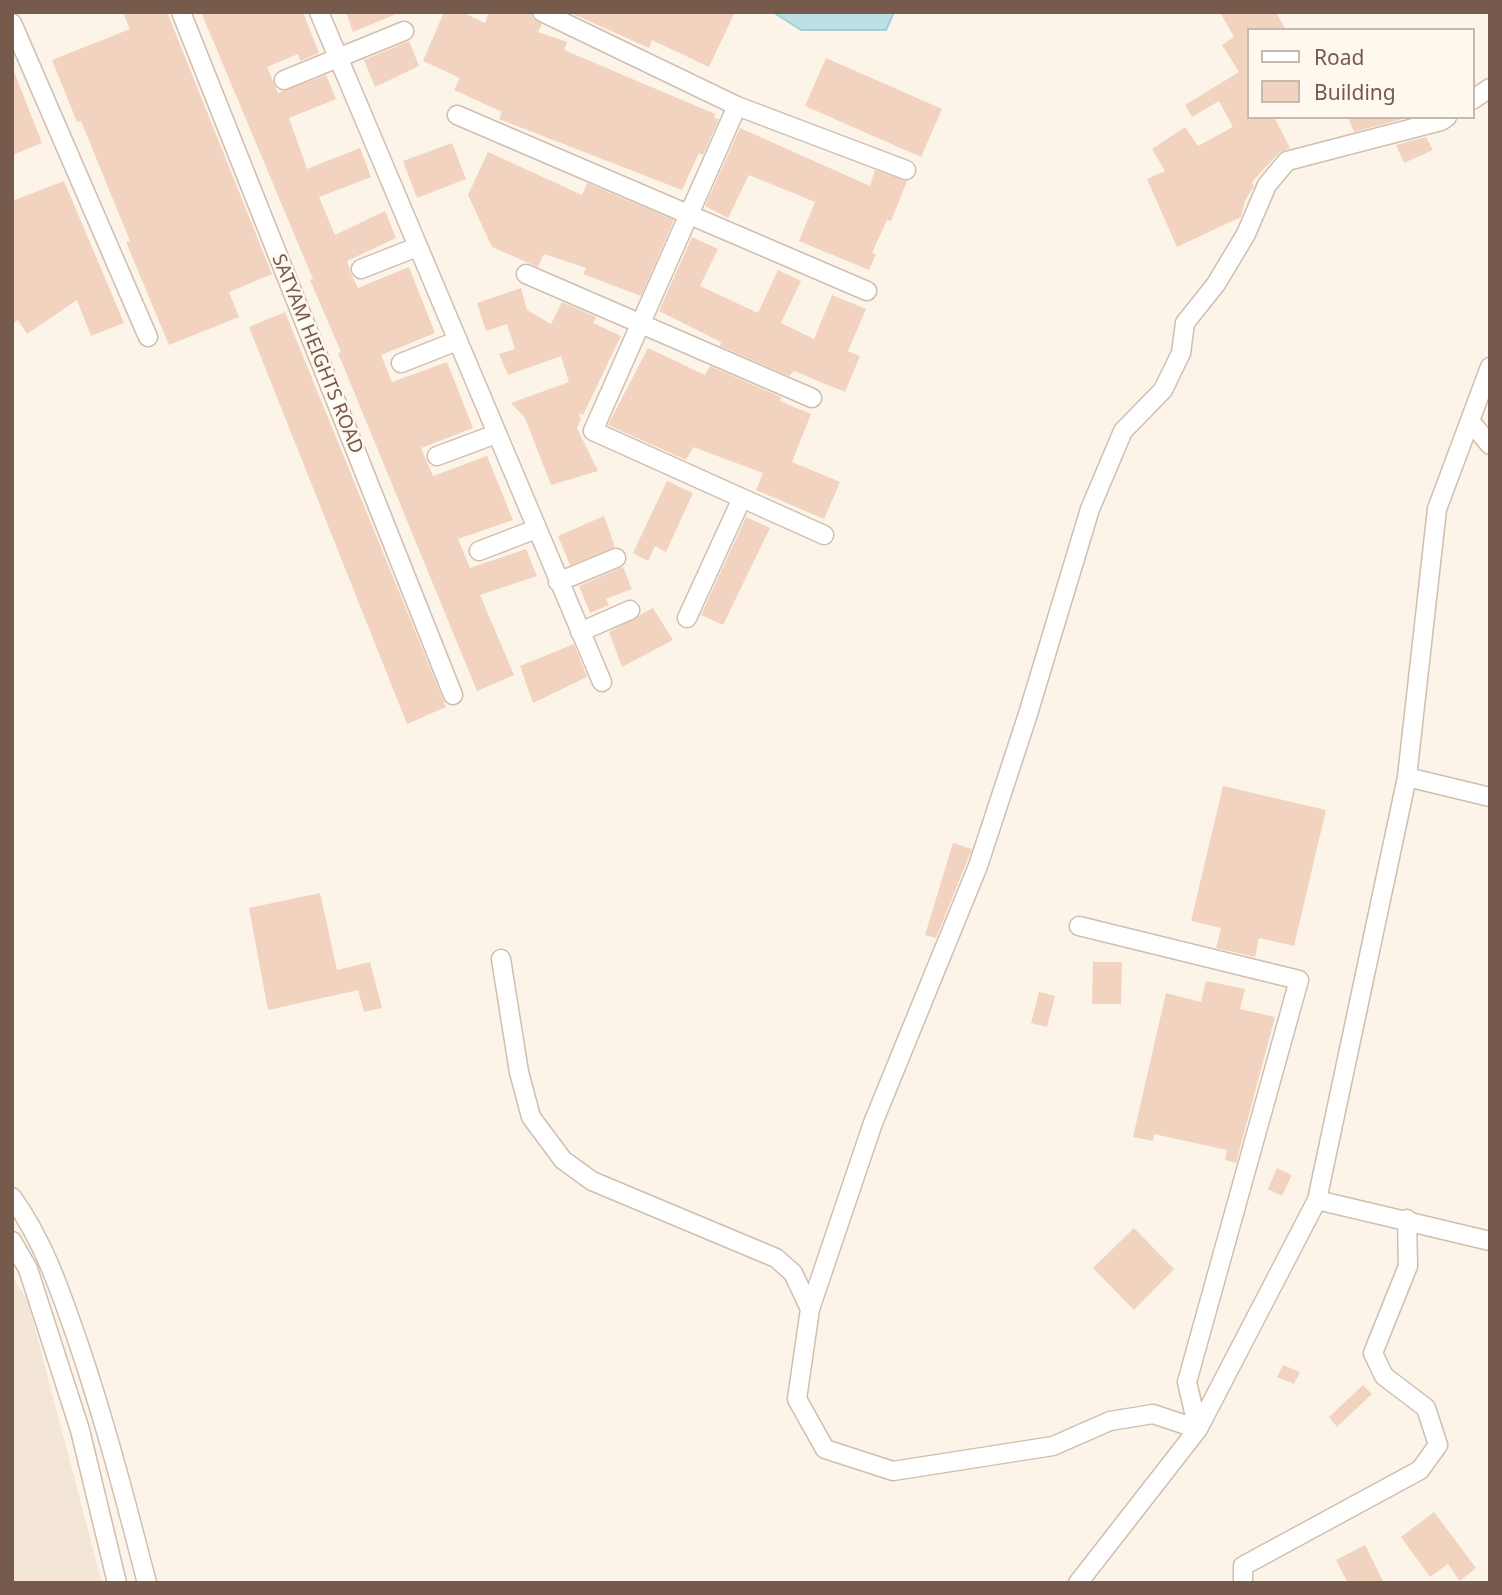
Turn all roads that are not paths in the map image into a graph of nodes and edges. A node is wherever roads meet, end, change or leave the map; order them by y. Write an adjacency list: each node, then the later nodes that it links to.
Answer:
1 (181, 12): 39 (street, SATYAM HEIGHTS ROAD)
2 (319, 12): 6 (street)
3 (541, 12): 10 (street)
4 (12, 23): 20 (street)
5 (404, 31): 6 (street)
6 (338, 58): 7 (street); 15 (street)
7 (284, 80)
8 (1490, 88): 9 (street)
9 (1474, 99)
10 (737, 106): 13 (street); 14 (street)
11 (457, 115): 14 (street)
12 (1440, 119): 49 (street)
13 (906, 170)
14 (689, 215): 18 (street); 19 (street)
15 (417, 247): 16 (street); 21 (street)
16 (361, 269)
17 (526, 274): 19 (street)
18 (867, 291)
19 (640, 324): 24 (street); 29 (street)
20 (148, 337)
21 (457, 341): 22 (street); 26 (street)
22 (401, 363)
23 (1490, 367): 25 (street)
24 (812, 398)
25 (1470, 421): 27 (street); 40 (street)
26 (496, 434): 28 (street); 30 (street)
27 (1490, 445)
28 (437, 456)
29 (742, 498): 31 (street); 36 (street)
30 (536, 529): 32 (street); 34 (street)
31 (824, 535)
32 (479, 551)
33 (616, 558): 34 (street)
34 (558, 582): 37 (street)
35 (630, 610): 37 (street)
36 (687, 618)
37 (580, 632): 38 (street)
38 (602, 682)
39 (453, 695)
40 (1407, 777): 41 (street); 45 (street)
41 (1490, 797)
42 (1079, 926): 50 (street)
43 (500, 959): 49 (street)
44 (12, 1197): 52 (street)
45 (1317, 1200): 46 (street); 50 (street)
46 (1407, 1219): 47 (street); 54 (street)
47 (1490, 1240)
48 (12, 1241): 51 (street)
49 (810, 1309): 50 (street)
50 (1198, 1429): 53 (street)
51 (117, 1583)
52 (147, 1583)
53 (1078, 1583)
54 (1243, 1583)

